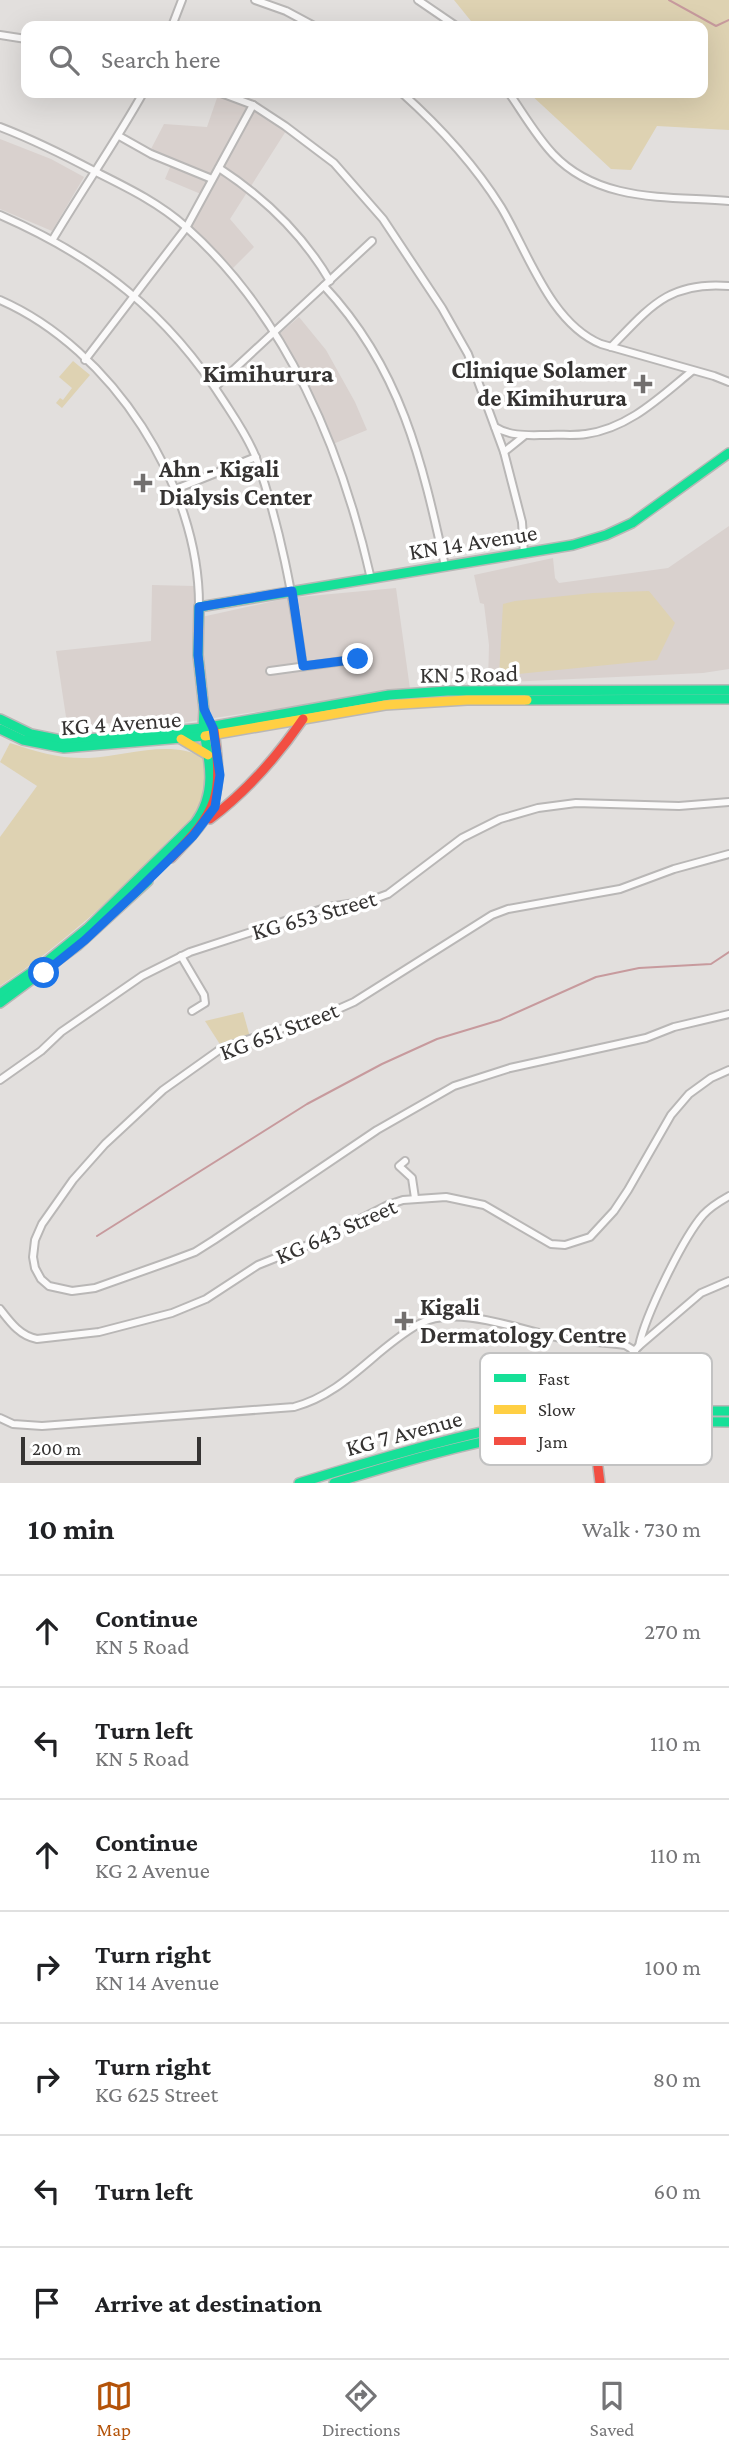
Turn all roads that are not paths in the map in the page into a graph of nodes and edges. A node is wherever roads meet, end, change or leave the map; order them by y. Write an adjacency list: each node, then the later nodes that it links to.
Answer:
1 (182, 0): 4 (street)
2 (255, 0): 5 (street)
3 (418, 0): 6 (street)
4 (174, 21)
5 (305, 21)
6 (449, 21)
7 (0, 35): 8 (street)
8 (21, 38)
9 (141, 98): 15 (street)
10 (234, 98): 13 (street)
11 (407, 98): 29 (street)
12 (512, 98): 19 (street)
13 (253, 105): 16 (street); 34 (street)
14 (0, 127): 17 (street)
15 (119, 136): 17 (street); 18 (street)
16 (219, 168): 18 (street); 24 (street)
17 (94, 171): 21 (street); 22 (street)
18 (212, 179): 21 (street)
19 (729, 201)
20 (0, 215): 22 (street)
21 (186, 228): 26 (street); 28 (street)
22 (52, 239): 26 (street)
23 (372, 241): 24 (street)
24 (327, 284): 28 (street); 41 (street)
25 (729, 285): 29 (street)
26 (134, 294): 30 (street); 33 (street)
27 (0, 300): 30 (street)
28 (274, 334): 33 (street); 42 (street)
29 (611, 347): 31 (street)
30 (85, 360): 39 (street)
31 (692, 371): 32 (street); 35 (street)
32 (729, 382)
33 (215, 387): 38 (street)
34 (495, 427): 35 (street); 36 (street)
35 (526, 435): 36 (street)
36 (504, 452): 40 (street)
37 (729, 453): 40 (main road, KN 14 Avenue)
38 (256, 457): 39 (street); 43 (street)
39 (176, 489): 44 (street)
40 (524, 554): 41 (main road, KN 14 Avenue)
41 (445, 566): 42 (main road, KN 14 Avenue)
42 (371, 579): 43 (main road, KN 14 Avenue)
43 (292, 591): 44 (main road, KN 14 Avenue); 46 (street)
44 (199, 607): 53 (main road)
45 (358, 659): 46 (street)
46 (303, 666): 47 (street)
47 (270, 671)
48 (729, 690): 53 (main road, KN 5 Road)
49 (729, 699): 51 (main road, KN 5 Road)
50 (0, 719): 54 (main road, KG 4 Avenue)
51 (303, 719): 53 (main road, KN 5 Road); 58 (main road)
52 (0, 729): 54 (main road, KG 4 Avenue)
53 (209, 732): 54 (main road, KG 4 Avenue); 55 (main road, KG 4 Avenue); 56 (main road); 58 (main road)
54 (129, 739): 55 (main road, KG 4 Avenue)
55 (181, 739): 56 (main road)
56 (208, 755): 61 (main road)
57 (729, 802): 60 (street, KG 653 Street)
58 (204, 823): 62 (main road)
59 (729, 854): 64 (street, KG 651 Street)
60 (181, 956): 63 (street); 66 (street, KG 653 Street)
61 (0, 994)
62 (0, 1003)
63 (192, 1011)
64 (729, 1014)
65 (729, 1070): 69 (street, KG 643 Street)
66 (0, 1080)
67 (405, 1161): 69 (street)
68 (729, 1196): 72 (street)
69 (415, 1198): 71 (street, KG 643 Street)
70 (729, 1281): 72 (street)
71 (0, 1309)
72 (637, 1348): 73 (street); 74 (street)
73 (632, 1353)
74 (0, 1418)
75 (480, 1432): 78 (main road, KG 7 Avenue)
76 (480, 1442): 79 (main road, KG 7 Avenue)
77 (598, 1465): 80 (main road)
78 (299, 1483)
79 (334, 1483)
80 (600, 1483)

